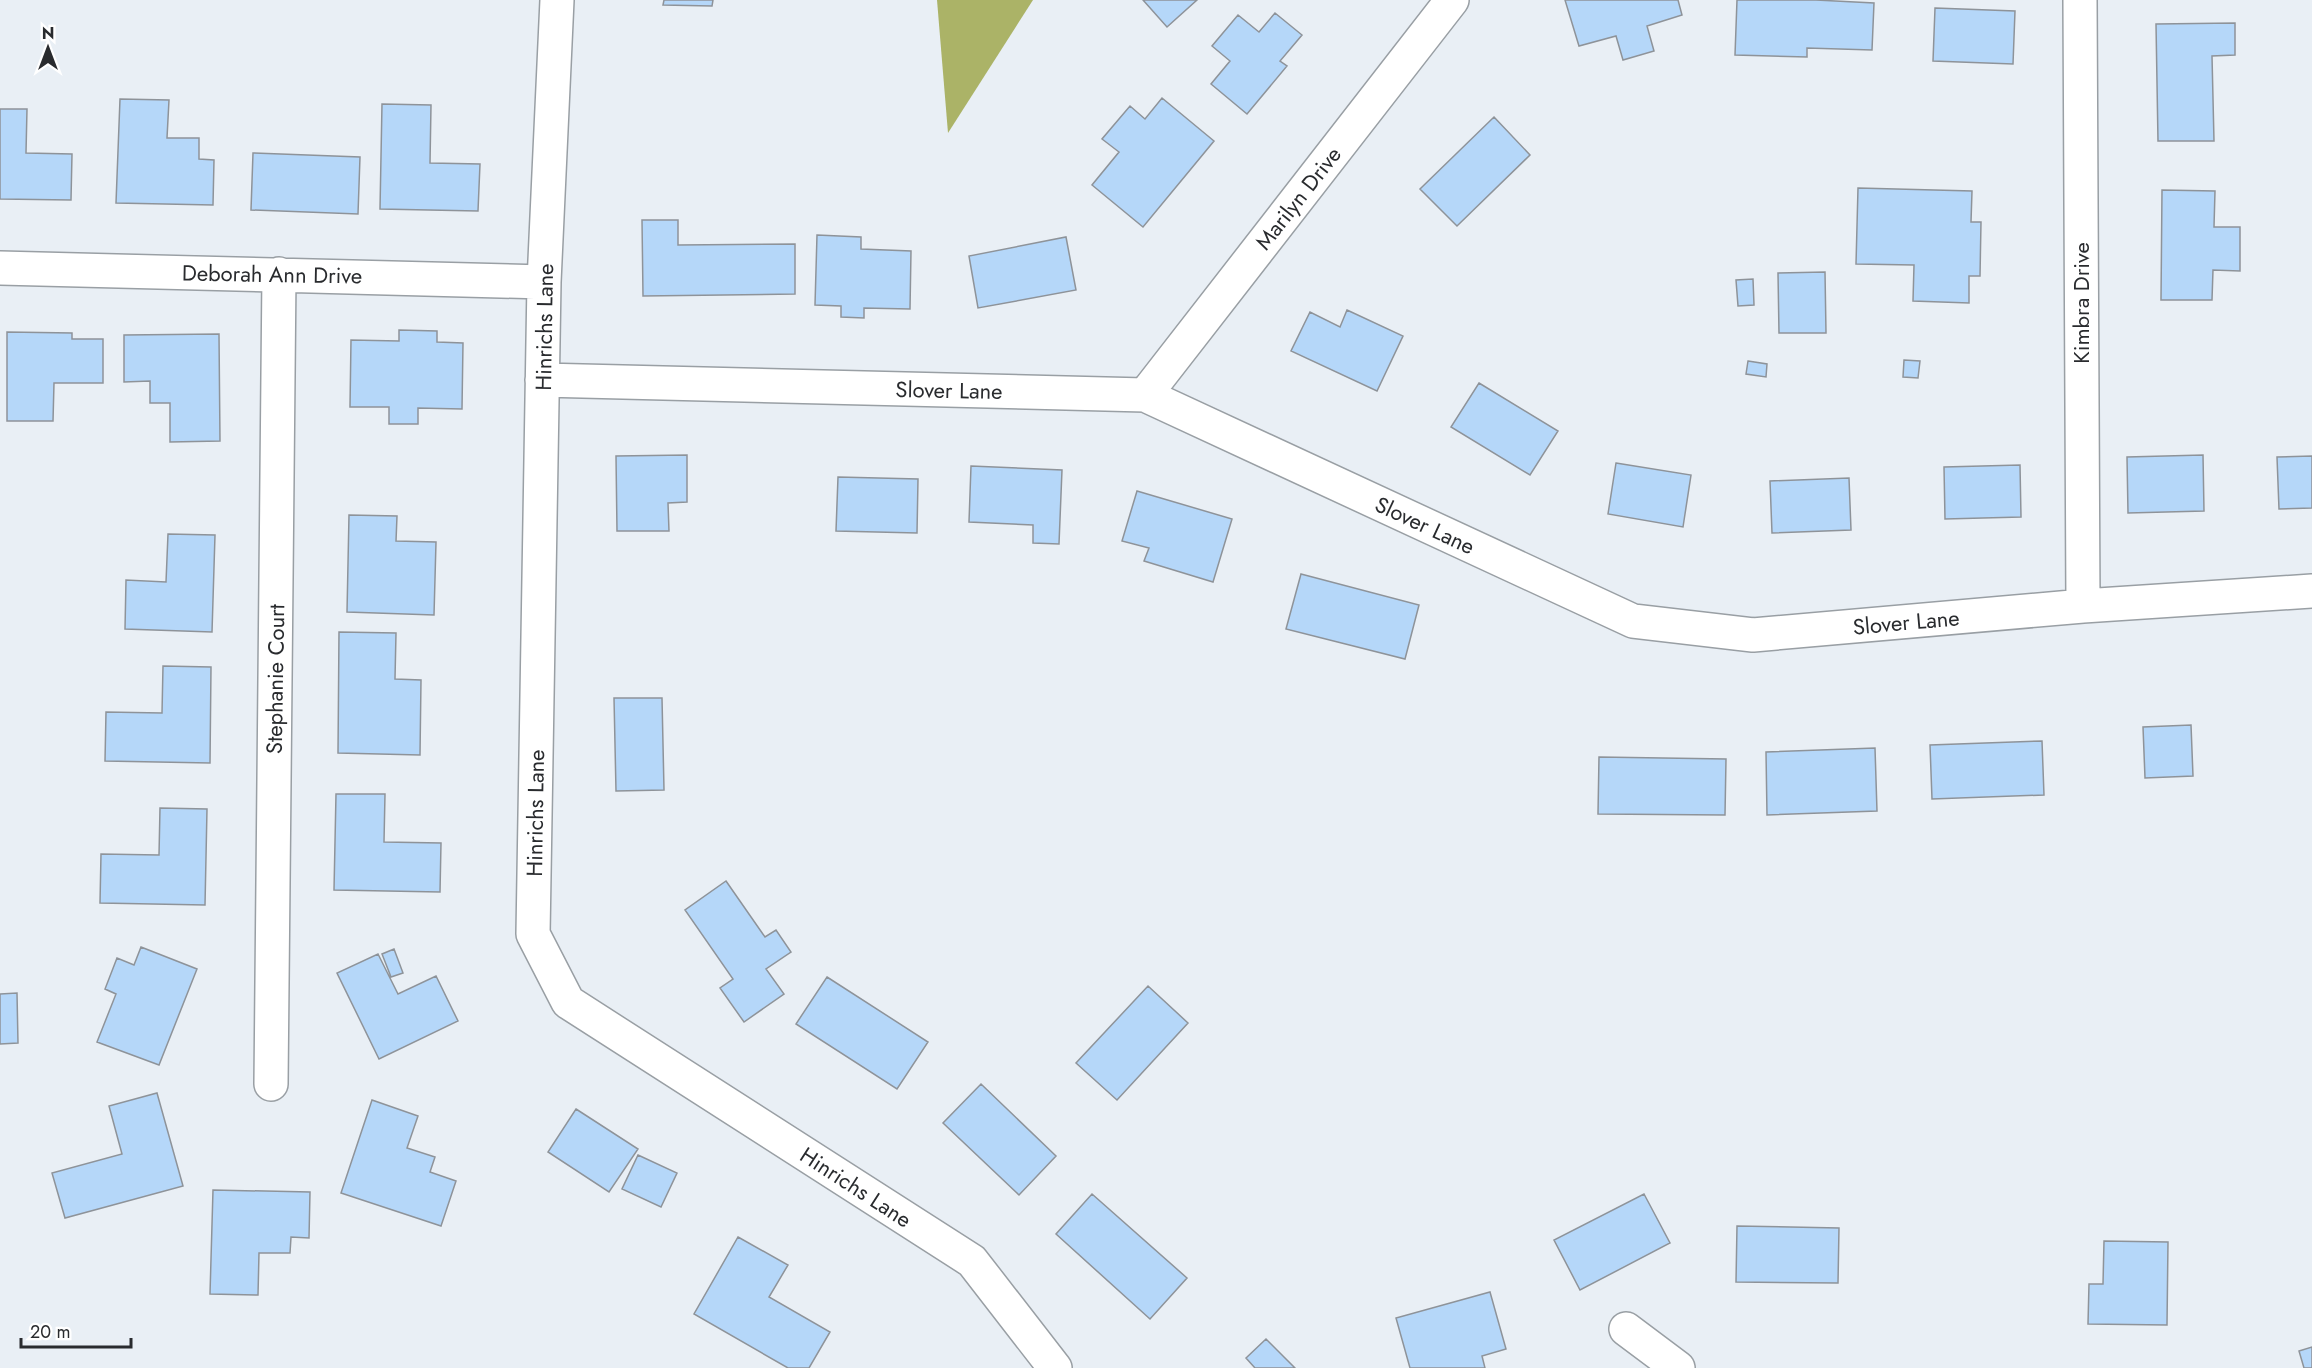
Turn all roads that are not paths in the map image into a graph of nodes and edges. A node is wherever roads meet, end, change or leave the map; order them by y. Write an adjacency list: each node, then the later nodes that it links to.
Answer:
1 (557, 0): 6 (street, Hinrichs Lane)
2 (1452, 0): 8 (street, Marilyn Drive)
3 (2080, 0): 10 (street, Kimbra Drive)
4 (0, 268): 5 (street, Deborah Ann Drive)
5 (279, 274): 6 (street, Deborah Ann Drive); 11 (street, Stephanie Court)
6 (544, 282): 7 (street, Hinrichs Lane)
7 (542, 380): 8 (street, Slover Lane); 13 (street, Hinrichs Lane)
8 (1145, 395): 10 (street, Slover Lane)
9 (2312, 591): 10 (street, Slover Lane)
10 (2083, 606)
11 (271, 1084)
12 (1626, 1329): 14 (street)
13 (1055, 1368)
14 (1678, 1368)

